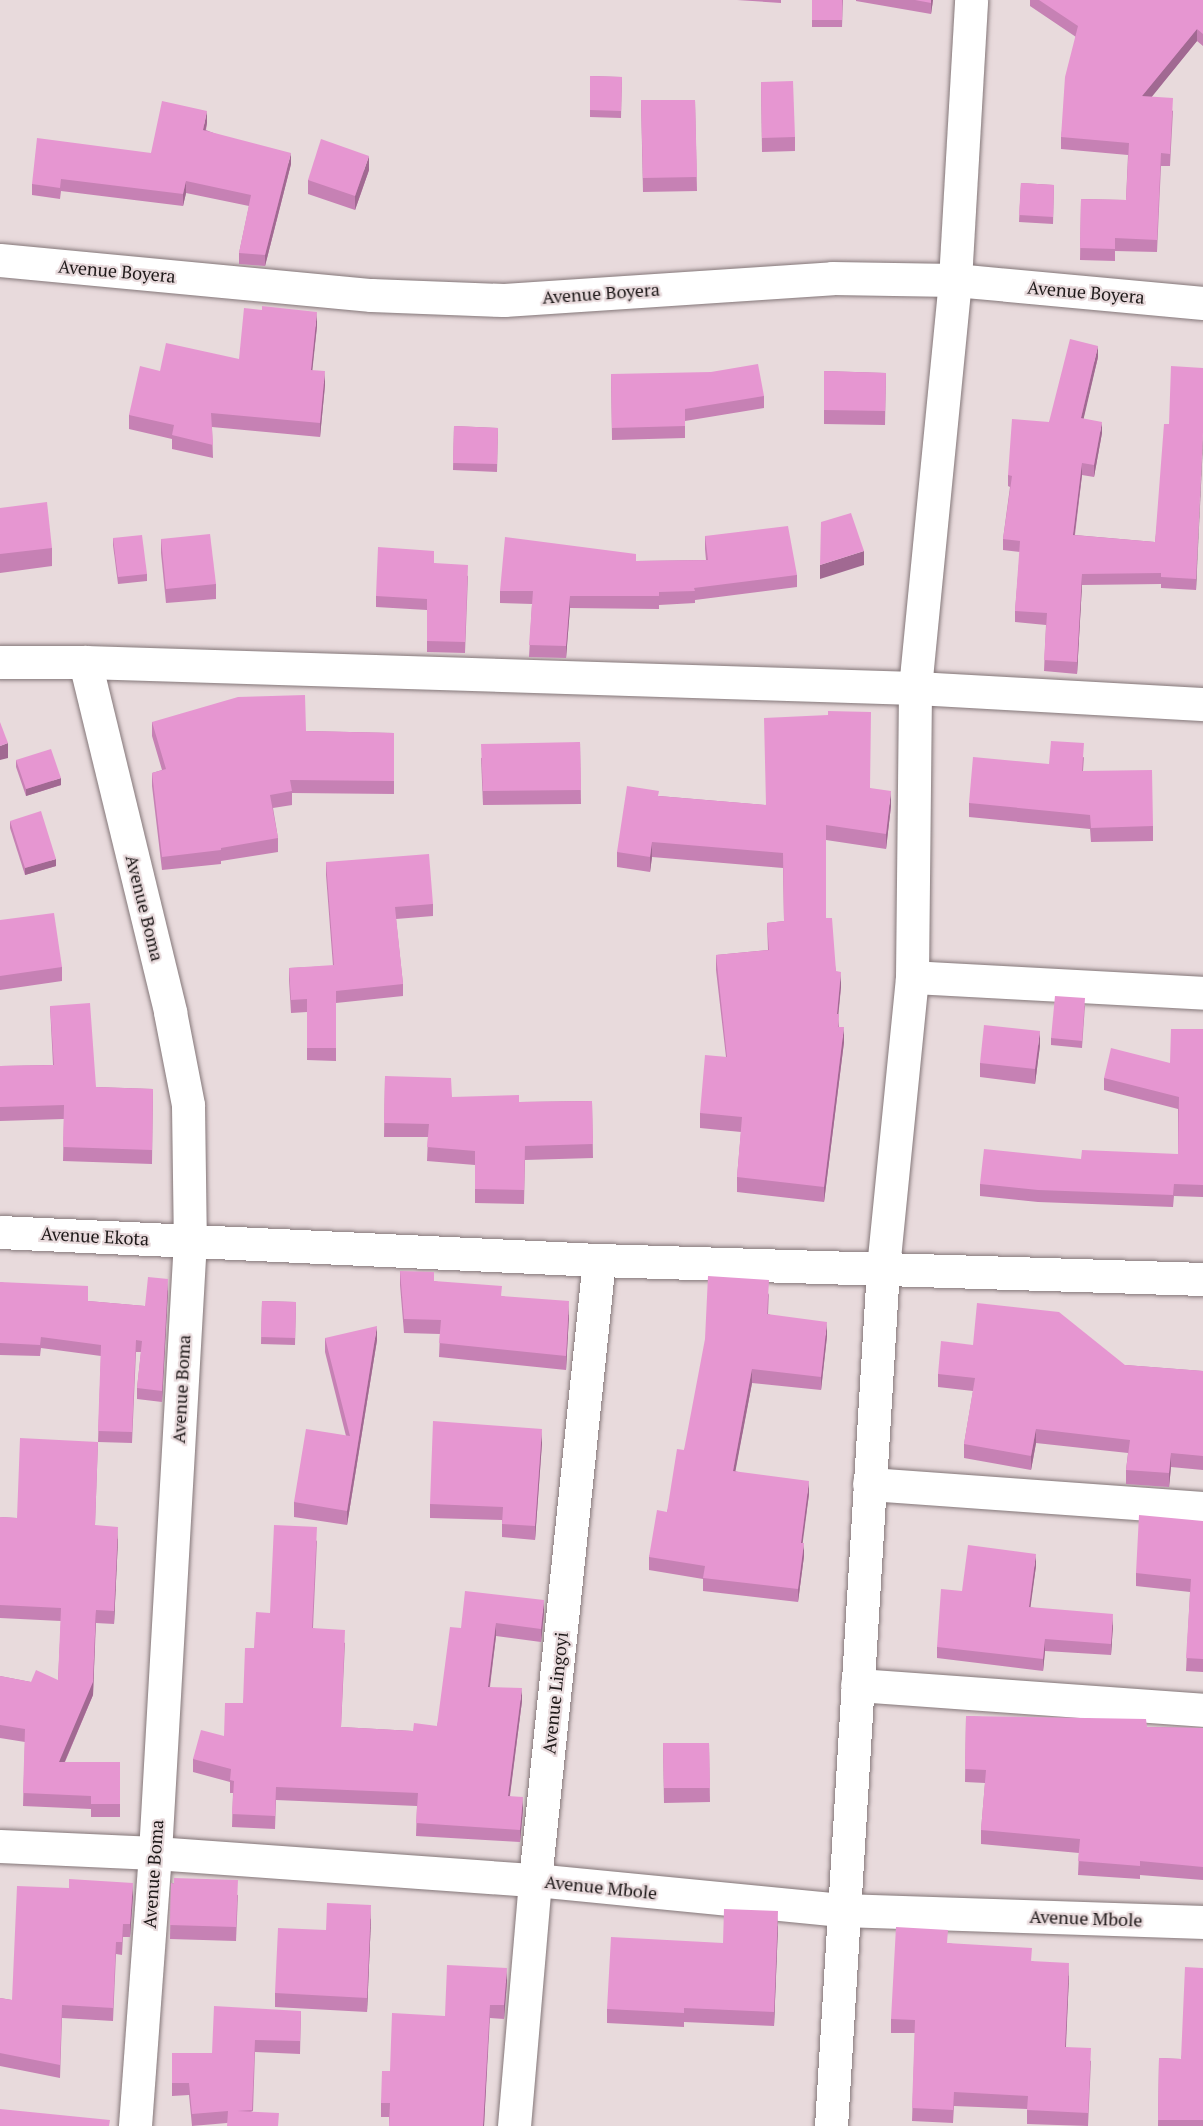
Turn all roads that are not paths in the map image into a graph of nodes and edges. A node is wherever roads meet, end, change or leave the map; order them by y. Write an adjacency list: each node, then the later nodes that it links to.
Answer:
1 (971, 0): 3 (street)
2 (0, 260): 3 (street, Avenue Boyera)
3 (955, 280): 4 (street, Avenue Boyera); 7 (street)
4 (1203, 303)
5 (0, 662): 6 (street)
6 (86, 662): 7 (street); 12 (street, Avenue Boma)
7 (915, 688): 8 (street); 9 (street)
8 (1203, 704)
9 (912, 977): 10 (street); 14 (street)
10 (1203, 993)
11 (0, 1232): 12 (street, Avenue Ekota)
12 (190, 1240): 13 (street, Avenue Ekota); 21 (street, Avenue Boma)
13 (599, 1260): 14 (street, Avenue Ekota); 22 (street, Avenue Lingoyi)
14 (883, 1268): 15 (street, Avenue Ekota); 16 (street)
15 (1203, 1279)
16 (869, 1484): 17 (street); 18 (street)
17 (1203, 1509)
18 (857, 1685): 19 (street); 23 (street)
19 (1203, 1710)
20 (0, 1846): 21 (street, Avenue Mbole)
21 (155, 1853): 22 (street, Avenue Mbole); 25 (street, Avenue Boma)
22 (535, 1880): 23 (street, Avenue Mbole); 26 (street, Avenue Lingoyi)
23 (843, 1910): 24 (street, Avenue Mbole); 27 (street)
24 (1203, 1922)
25 (135, 2126)
26 (514, 2126)
27 (831, 2126)

